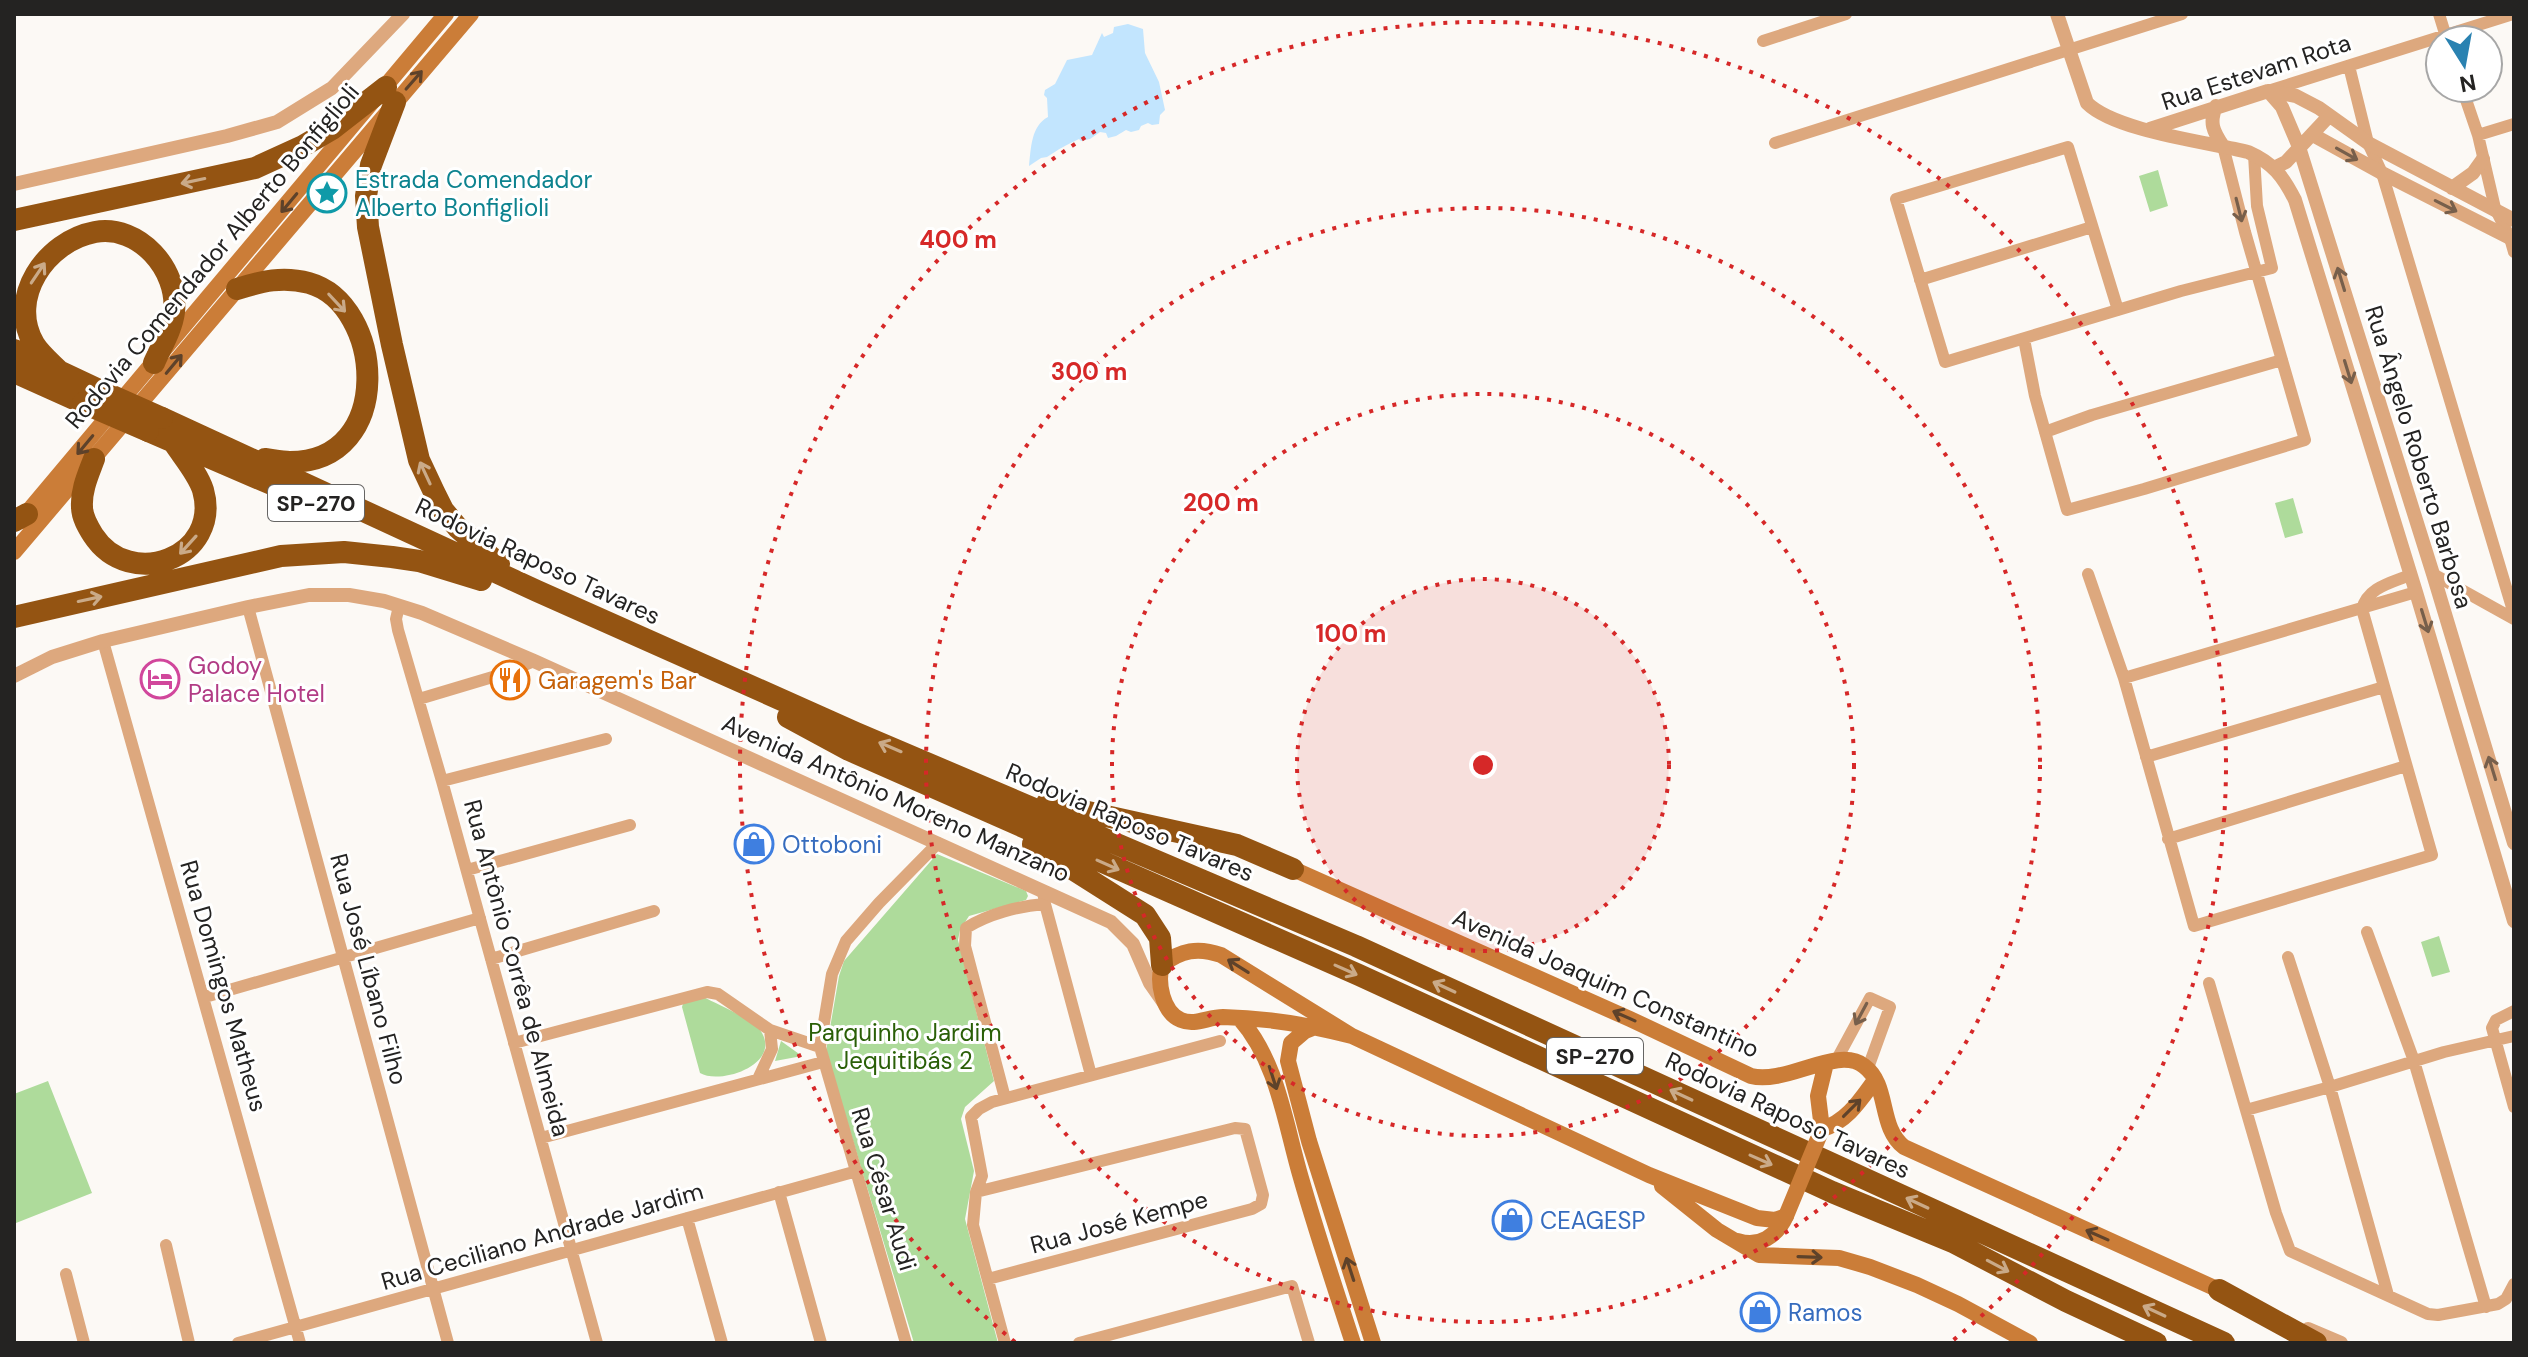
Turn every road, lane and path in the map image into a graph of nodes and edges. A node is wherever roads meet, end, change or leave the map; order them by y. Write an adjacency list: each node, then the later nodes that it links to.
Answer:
1 (403, 14): 30 (street)
2 (446, 14): 14 (main road, Rodovia Comendador Alberto Bonfiglioli)
3 (471, 14): 14 (main road, Rodovia Comendador Alberto Bonfiglioli, one-way to 3)
4 (1846, 14): 9 (street)
5 (2057, 14): 11 (street)
6 (2182, 14): 11 (street)
7 (2513, 14): 8 (street, Rua Estevam Rota)
8 (2485, 24)
9 (1763, 41)
10 (2424, 44): 12 (street, Rua Estevam Rota)
11 (2068, 49): 19 (street); 22 (street)
12 (2349, 66): 13 (street, Rua Estevam Rota); 23 (street, Rua Ângelo Roberto Barbosa)
13 (2268, 91): 16 (street, Rua Estevam Rota); 17 (street); 25 (street, Rua Ângelo Roberto Barbosa)
14 (391, 94): 33 (highway, one-way to 33); 39 (main road, Rodovia Comendador Alberto Bonfiglioli); 44 (main road, Rodovia Comendador Alberto Bonfiglioli, one-way to 44); 60 (highway, one-way to 14)
15 (2467, 104): 21 (street)
16 (2216, 106): 19 (street, Rua Estevam Rota); 24 (street)
17 (2329, 116): 20 (street); 23 (street)
18 (2514, 124): 21 (street)
19 (2150, 130): 24 (street)
20 (2313, 135): 25 (street); 29 (street, one-way to 29)
21 (2478, 135): 27 (street)
22 (1775, 143)
23 (2368, 143): 29 (street, Rua Ângelo Roberto Barbosa); 31 (street)
24 (2223, 146): 26 (street); 37 (street, one-way to 37)
25 (2299, 147): 28 (street); 57 (street, Rua Ângelo Roberto Barbosa, one-way to 25)
26 (2254, 155): 28 (street); 37 (street)
27 (2483, 159): 31 (street); 32 (street)
28 (2276, 167): 58 (street, one-way to 58)
29 (2382, 173): 36 (street, one-way to 36); 66 (street, Rua Ângelo Roberto Barbosa)
30 (14, 184)
31 (2452, 188): 32 (street)
32 (2495, 208): 34 (street); 36 (street)
33 (14, 220)
34 (2514, 220)
35 (2092, 227): 38 (street); 38 (street); 40 (street)
36 (2513, 242)
37 (2257, 274): 40 (street); 43 (street)
38 (1920, 280): 41 (street)
39 (237, 289): 52 (highway, one-way to 52); 53 (main road, Rodovia Comendador Alberto Bonfiglioli, one-way to 39)
40 (2118, 310): 41 (street)
41 (2024, 339): 50 (street)
42 (14, 350): 45 (highway, Rodovia Raposo Tavares / SP-270)
43 (2282, 360): 50 (street); 50 (street)
44 (154, 363): 45 (highway, one-way to 44); 54 (main road, Rodovia Comendador Alberto Bonfiglioli, one-way to 54)
45 (59, 371): 48 (highway, Rodovia Raposo Tavares / SP-270)
46 (14, 372): 48 (highway, Rodovia Raposo Tavares / SP-270)
47 (14, 385): 48 (highway)
48 (91, 397): 49 (highway, Rodovia Raposo Tavares / SP-270, bridge)
49 (155, 425): 51 (highway, Rodovia Raposo Tavares / SP-270); 52 (highway, Rodovia Raposo Tavares / SP-270)
50 (2045, 432)
51 (174, 443): 53 (highway, one-way to 53); 59 (highway, Rodovia Raposo Tavares / SP-270)
52 (244, 456): 60 (highway, Rodovia Raposo Tavares / SP-270)
53 (94, 459): 55 (main road, Rodovia Comendador Alberto Bonfiglioli)
54 (18, 521)
55 (14, 552)
56 (2088, 574): 70 (street)
57 (2433, 574): 66 (street); 81 (street, Rua Ângelo Roberto Barbosa, one-way to 57)
58 (2410, 575): 61 (street); 64 (street)
59 (481, 580): 65 (highway, one-way to 59); 77 (highway, Rodovia Raposo Tavares / SP-270)
60 (537, 591): 77 (highway, Rodovia Raposo Tavares / SP-270, one-way to 60)
61 (2416, 592): 64 (street); 87 (street, one-way to 87)
62 (399, 606): 63 (street, Avenida Antônio Moreno Manzano); 68 (street, Avenida Antônio Moreno Manzano); 72 (street, Rua Antônio Corrêa de Almeida)
63 (248, 607): 67 (street, Avenida Antônio Moreno Manzano); 89 (street, Rua José Líbano Filho)
64 (2362, 609): 70 (street); 71 (street)
65 (14, 617)
66 (2514, 617)
67 (103, 641): 69 (street, Avenida Antônio Moreno Manzano); 94 (street, Rua Domingos Matheus)
68 (534, 661): 72 (street); 80 (street, Avenida Antônio Moreno Manzano)
69 (14, 676)
70 (2124, 678): 74 (street)
71 (2384, 687): 74 (street); 75 (street)
72 (419, 699): 76 (street, Rua Antônio Corrêa de Almeida)
73 (606, 739): 76 (street)
74 (2146, 757): 79 (street)
75 (2406, 766): 79 (street); 79 (street)
76 (442, 781): 83 (street, Rua Antônio Corrêa de Almeida)
77 (961, 789): 82 (highway); 92 (highway); 150 (highway, Rodovia Raposo Tavares / SP-270, one-way to 150); 151 (highway, Rodovia Raposo Tavares / SP-270, one-way to 77)
78 (630, 825): 83 (street)
79 (2168, 839)
80 (938, 843): 84 (street, Avenida Antônio Moreno Manzano); 105 (street)
81 (2514, 843)
82 (1293, 869): 106 (main road, Avenida Joaquim Constantino, one-way to 82)
83 (467, 870): 86 (street, Rua Antônio Corrêa de Almeida)
84 (1044, 898): 95 (street, Avenida Antônio Moreno Manzano); 110 (street); 113 (street)
85 (654, 911): 91 (street)
86 (480, 918): 89 (street); 91 (street, Rua Antônio Corrêa de Almeida)
87 (2514, 921)
88 (2367, 932): 107 (street)
89 (342, 957): 94 (street); 130 (street, Rua José Líbano Filho)
90 (2288, 957): 112 (street)
91 (491, 959): 104 (street, Rua Antônio Corrêa de Almeida)
92 (1162, 965): 95 (main road); 100 (main road, one-way to 92)
93 (2209, 983): 115 (street)
94 (205, 997): 134 (street, Rua Domingos Matheus)
95 (1169, 1010): 97 (main road)
96 (2514, 1011): 103 (street)
97 (1240, 1019): 98 (main road); 147 (main road, one-way to 147)
98 (1315, 1027): 100 (main road); 148 (main road, one-way to 98)
99 (770, 1030): 104 (street); 105 (street); 111 (street)
100 (1352, 1036): 119 (main road)
101 (2514, 1036): 103 (street)
102 (1220, 1041): 110 (street)
103 (2496, 1041): 107 (street); 114 (street)
104 (514, 1043): 117 (street, Rua Antônio Corrêa de Almeida)
105 (820, 1047): 108 (street, Rua César Audi)
106 (1831, 1061): 109 (main road); 109 (street, one-way to 106); 116 (main road)
107 (2414, 1061): 112 (street); 133 (street)
108 (823, 1062): 111 (street); 118 (street, Rua César Audi)
109 (1871, 1074): 116 (main road, one-way to 109); 131 (main road, one-way to 109)
110 (1091, 1075): 113 (street)
111 (758, 1079): 117 (street)
112 (2330, 1087): 115 (street); 132 (street)
113 (1005, 1098): 121 (street)
114 (2514, 1107)
115 (2246, 1110): 132 (street)
116 (1822, 1129): 122 (main road, bridge)
117 (541, 1138): 126 (street, Rua Antônio Corrêa de Almeida)
118 (857, 1171): 120 (street, Rua Ceciliano Andrade Jardim); 143 (street, Rua César Audi)
119 (1649, 1175): 122 (main road); 124 (main road)
120 (779, 1192): 123 (street, Rua Ceciliano Andrade Jardim); 142 (street)
121 (976, 1192): 128 (street); 128 (street, Rua José Kempe)
122 (1786, 1216): 124 (main road)
123 (687, 1218): 126 (street, Rua Ceciliano Andrade Jardim); 141 (street)
124 (1737, 1241): 149 (main road, one-way to 149)
125 (166, 1245): 136 (street)
126 (572, 1250): 130 (street, Rua Ceciliano Andrade Jardim); 140 (street, Rua Antônio Corrêa de Almeida)
127 (66, 1274): 135 (street)
128 (988, 1279): 144 (street)
129 (2514, 1284): 133 (street)
130 (433, 1288): 134 (street, Rua Ceciliano Andrade Jardim); 139 (street, Rua José Líbano Filho)
131 (2219, 1290): 152 (highway); 153 (street)
132 (2388, 1295): 133 (street)
133 (2486, 1307)
134 (296, 1327): 137 (street, Rua Ceciliano Andrade Jardim); 138 (street, Rua Domingos Matheus)
135 (84, 1343)
136 (189, 1343)
137 (238, 1343)
138 (300, 1343)
139 (448, 1343)
140 (597, 1343)
141 (722, 1343)
142 (821, 1343)
143 (906, 1343)
144 (1005, 1343)
145 (1079, 1343): 146 (street)
146 (1309, 1343)
147 (1353, 1343)
148 (1373, 1343)
149 (2030, 1343)
150 (2156, 1343)
151 (2224, 1343)
152 (2316, 1343)
153 (2341, 1343)

